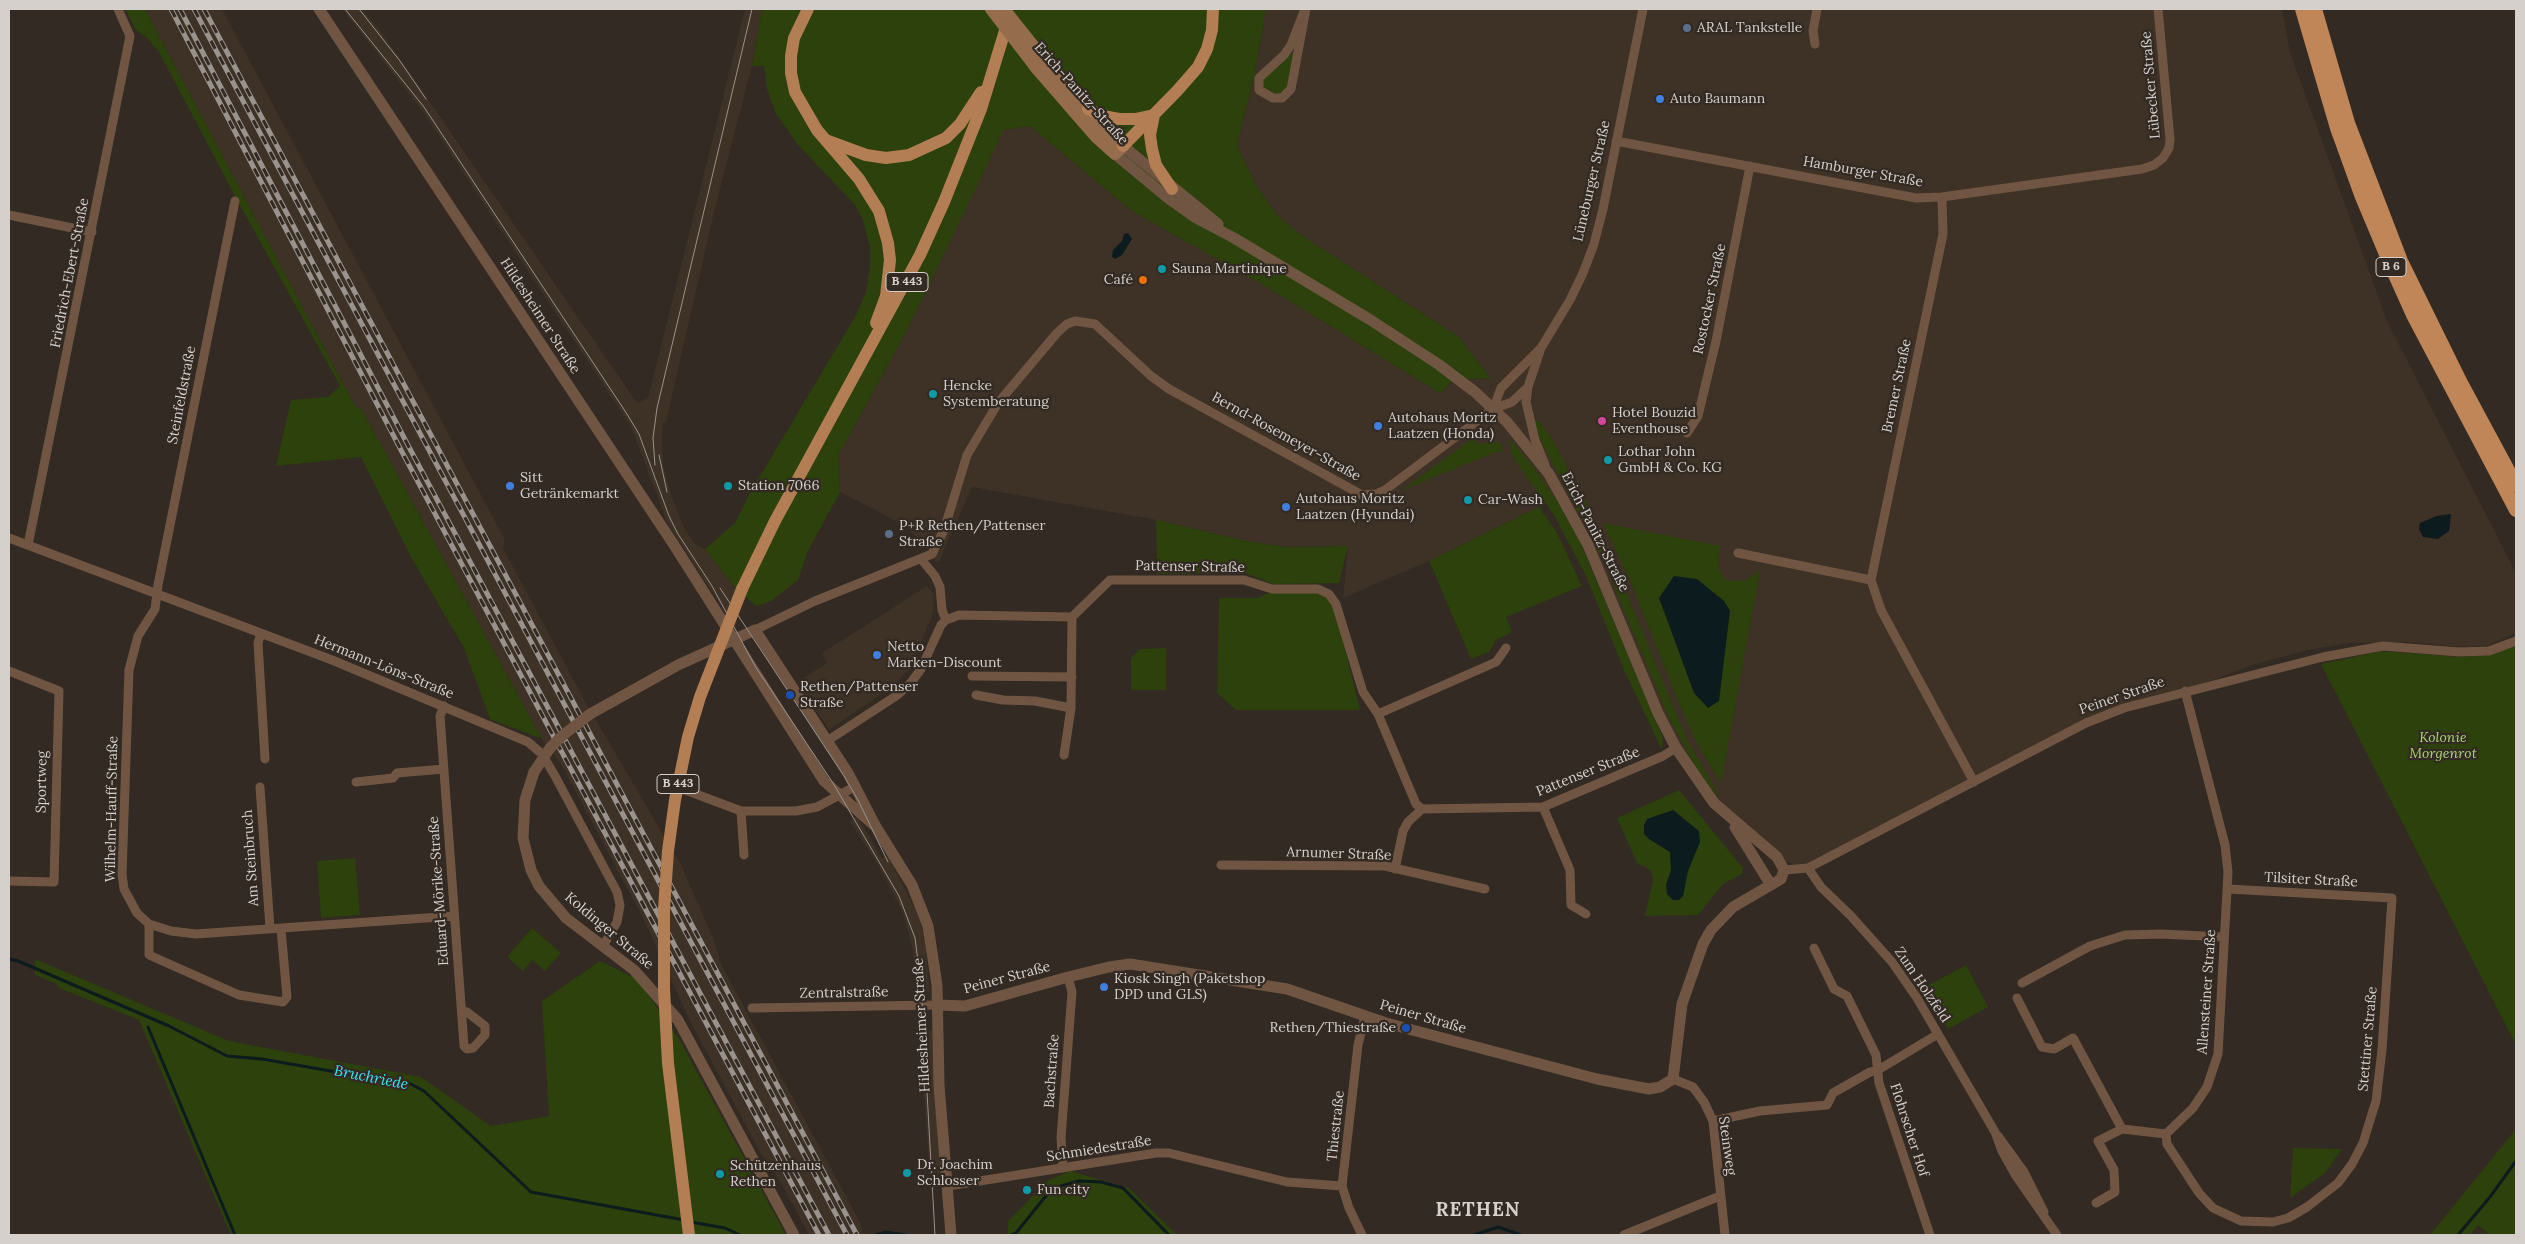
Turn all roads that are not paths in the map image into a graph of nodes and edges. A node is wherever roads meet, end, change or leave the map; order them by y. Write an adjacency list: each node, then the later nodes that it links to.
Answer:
1 (118, 9): 29 (street, Friedrich-Ebert-Straße)
2 (319, 9): 49 (street, Hildesheimer Straße)
3 (808, 9): 21 (main road)
4 (991, 9): 22 (main road, Erich-Panitz-Straße, bridge)
5 (1004, 9): 18 (main road, Erich-Panitz-Straße, bridge)
6 (1011, 9): 15 (main road, B 443)
7 (1015, 9): 15 (main road)
8 (1213, 9): 19 (main road)
9 (1305, 9): 9 (street)
10 (1643, 9): 20 (street, Lüneburger Straße)
11 (1817, 9): 16 (street)
12 (2158, 9): 23 (street, Lübecker Straße)
13 (2302, 9): 38 (highway, B 6)
14 (2315, 9): 37 (highway, B 6)
15 (1007, 24): 17 (main road, B 443)
16 (1815, 44)
17 (997, 63): 21 (main road); 32 (main road, B 443)
18 (1088, 109): 19 (main road); 22 (main road, Erich-Panitz-Straße)
19 (1154, 115): 22 (main road); 25 (main road)
20 (1616, 140): 24 (street, Hamburger Straße); 31 (street, Lüneburger Straße)
21 (828, 141): 32 (main road)
22 (1119, 150): 25 (street, Erich-Panitz-Straße); 30 (street, Erich-Panitz-Straße)
23 (2163, 158): 26 (street, Hamburger Straße)
24 (1750, 166): 26 (street, Hamburger Straße); 35 (street, Rostocker Straße)
25 (1172, 189): 30 (street, Erich-Panitz-Straße)
26 (1942, 197): 43 (street, Bremer Straße)
27 (234, 202): 44 (street, Steinfeldstraße)
28 (9, 216): 29 (street)
29 (92, 232): 40 (street, Friedrich-Ebert-Straße)
30 (1234, 238): 34 (street, Erich-Panitz-Straße)
31 (1540, 348): 33 (street, Lüneburger Straße); 34 (street, Lüneburger Straße)
32 (864, 358): 112 (main road, B 443, bridge)
33 (1528, 387): 34 (street); 36 (street, Lüneburger Straße)
34 (1493, 409): 36 (street, Erich-Panitz-Straße); 42 (street, Bernd-Rosemeyer-Straße)
35 (1687, 433)
36 (1549, 474): 61 (street, Erich-Panitz-Straße)
37 (2516, 486)
38 (2516, 510)
39 (9, 538): 40 (street, Hermann-Löns-Straße)
40 (28, 544): 44 (street, Hermann-Löns-Straße)
41 (1738, 553): 43 (street)
42 (919, 560): 46 (street); 47 (street)
43 (1871, 580): 67 (street)
44 (158, 594): 48 (street, Hermann-Löns-Straße); 88 (street, Wilhelm-Hauff-Straße)
45 (1072, 618): 46 (street); 54 (street); 59 (street, Pattenser Straße)
46 (946, 620): 60 (street)
47 (756, 630): 49 (street); 60 (street, Hildesheimer Straße)
48 (261, 633): 57 (street, Hermann-Löns-Straße); 63 (street)
49 (734, 640): 70 (street, Hildesheimer Straße); 92 (street, Koldinger Straße, bridge)
50 (2516, 640): 55 (street, Peiner Straße)
51 (1506, 648): 59 (street)
52 (9, 671): 81 (street, Sportweg)
53 (972, 676): 54 (street)
54 (1072, 677): 58 (street)
55 (2185, 692): 67 (street, Peiner Straße); 84 (street, Allensteiner Straße)
56 (976, 695): 58 (street)
57 (444, 706): 64 (street, Eduard-Mörike-Straße); 92 (street, Hermann-Löns-Straße)
58 (1072, 708): 62 (street)
59 (1378, 714): 72 (street, Pattenser Straße)
60 (826, 741): 68 (street, Hildesheimer Straße)
61 (1676, 748): 71 (street, Pattenser Straße); 74 (street, Erich-Panitz-Straße)
62 (1064, 755)
63 (265, 759)
64 (444, 769): 65 (street); 87 (street, Eduard-Mörike-Straße)
65 (356, 782)
66 (664, 782): 73 (street)
67 (1974, 782): 78 (street, Peiner Straße)
68 (856, 786): 70 (street); 75 (street, Hildesheimer Straße)
69 (260, 787): 89 (street, Am Steinbruch)
70 (840, 796): 73 (street); 75 (street, Hildesheimer Straße)
71 (1543, 807): 72 (street, Pattenser Straße); 86 (street)
72 (1422, 809): 79 (street)
73 (741, 811): 76 (street)
74 (1731, 819): 80 (street, Erich-Panitz-Straße); 82 (street, Erich-Panitz-Straße)
75 (876, 827): 97 (street, Hildesheimer Straße)
76 (744, 855)
77 (1221, 865): 79 (street, Arnumer Straße)
78 (1808, 868): 80 (street, Peiner Straße); 101 (street, Zum Holzfeld)
79 (1395, 869): 83 (street, Arnumer Straße)
80 (1784, 870): 82 (street)
81 (9, 881)
82 (1772, 885): 103 (street)
83 (1485, 889)
84 (2228, 889): 85 (street, Tilsiter Straße); 91 (street, Allensteiner Straße)
85 (2392, 898): 106 (street, Stettiner Straße)
86 (1586, 914)
87 (454, 916): 90 (street); 99 (street, Eduard-Mörike-Straße)
88 (149, 924): 89 (street); 90 (street)
89 (270, 928): 90 (street)
90 (281, 929)
91 (2224, 937): 95 (street); 106 (street, Allensteiner Straße)
92 (603, 946): 113 (street, Koldinger Straße)
93 (1814, 948): 102 (street)
94 (1068, 977): 97 (street, Peiner Straße); 100 (street, Peiner Straße); 107 (street, Bachstraße)
95 (2022, 983)
96 (2017, 998): 105 (street)
97 (937, 1005): 98 (street, Zentralstraße); 108 (street, Hildesheimer Straße)
98 (752, 1008)
99 (462, 1011)
100 (1365, 1016): 103 (street, Peiner Straße); 109 (street, Thiestraße)
101 (1938, 1034): 102 (street, Flohrscher Hof); 119 (street, Zum Holzfeld)
102 (1878, 1070): 104 (street); 118 (street, Flohrscher Hof)
103 (1673, 1079): 104 (street, Steinweg)
104 (1713, 1121): 110 (street, Steinweg)
105 (2122, 1129): 106 (street); 111 (street)
106 (2166, 1134)
107 (1063, 1168): 108 (street, Schmiedestraße); 109 (street, Schmiedestraße)
108 (948, 1186): 114 (street, Hildesheimer Straße)
109 (1342, 1186): 115 (street, Thiestraße)
110 (1720, 1196): 116 (street); 117 (street, Steinweg)
111 (2096, 1203)
112 (689, 1235)
113 (794, 1235)
114 (951, 1235)
115 (1362, 1235)
116 (1624, 1235)
117 (1725, 1235)
118 (1930, 1235)
119 (2057, 1235)

